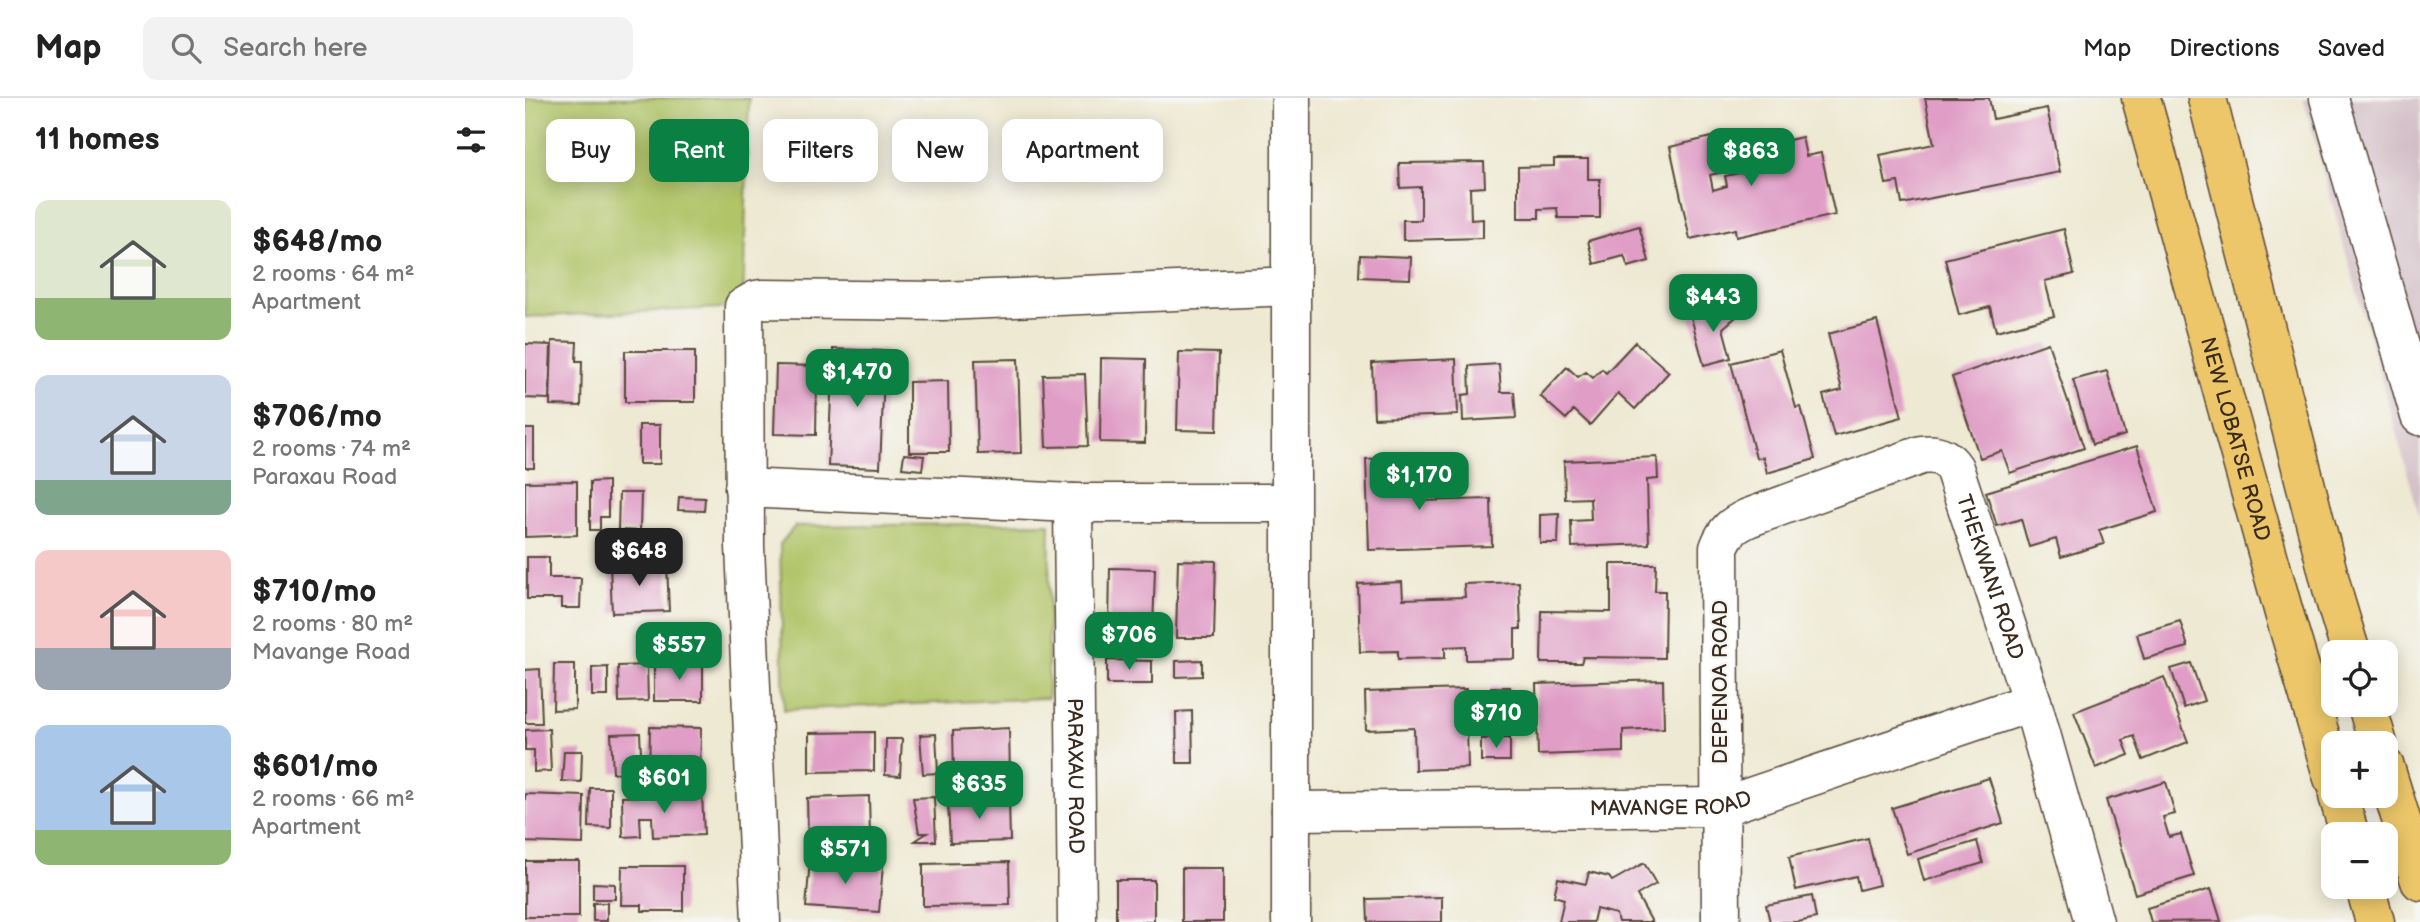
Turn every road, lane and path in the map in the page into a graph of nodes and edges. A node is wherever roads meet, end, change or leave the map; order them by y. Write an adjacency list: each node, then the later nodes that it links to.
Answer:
1 (1298, 98): 5 (street)
2 (2141, 98): 13 (main road, NEW LOBATSE ROAD)
3 (2207, 98): 11 (main road)
4 (2329, 98): 6 (street)
5 (1291, 286): 7 (street); 9 (street)
6 (2420, 416)
7 (744, 488): 8 (street); 19 (street)
8 (1073, 503): 9 (street); 20 (street, PARAXAU ROAD)
9 (1290, 503): 16 (street)
10 (1728, 529): 12 (street, THEKWANI ROAD); 14 (street, DEPENOA ROAD)
11 (2347, 640)
12 (2032, 702): 14 (street, MAVANGE ROAD); 23 (street, THEKWANI ROAD)
13 (2321, 738)
14 (1721, 807): 16 (street, MAVANGE ROAD); 22 (street, DEPENOA ROAD)
15 (2398, 808): 17 (main road)
16 (1291, 811): 21 (street)
17 (2420, 881)
18 (2368, 899): 24 (main road)
19 (761, 922)
20 (1077, 922)
21 (1291, 922)
22 (1721, 922)
23 (2094, 922)
24 (2375, 922)

